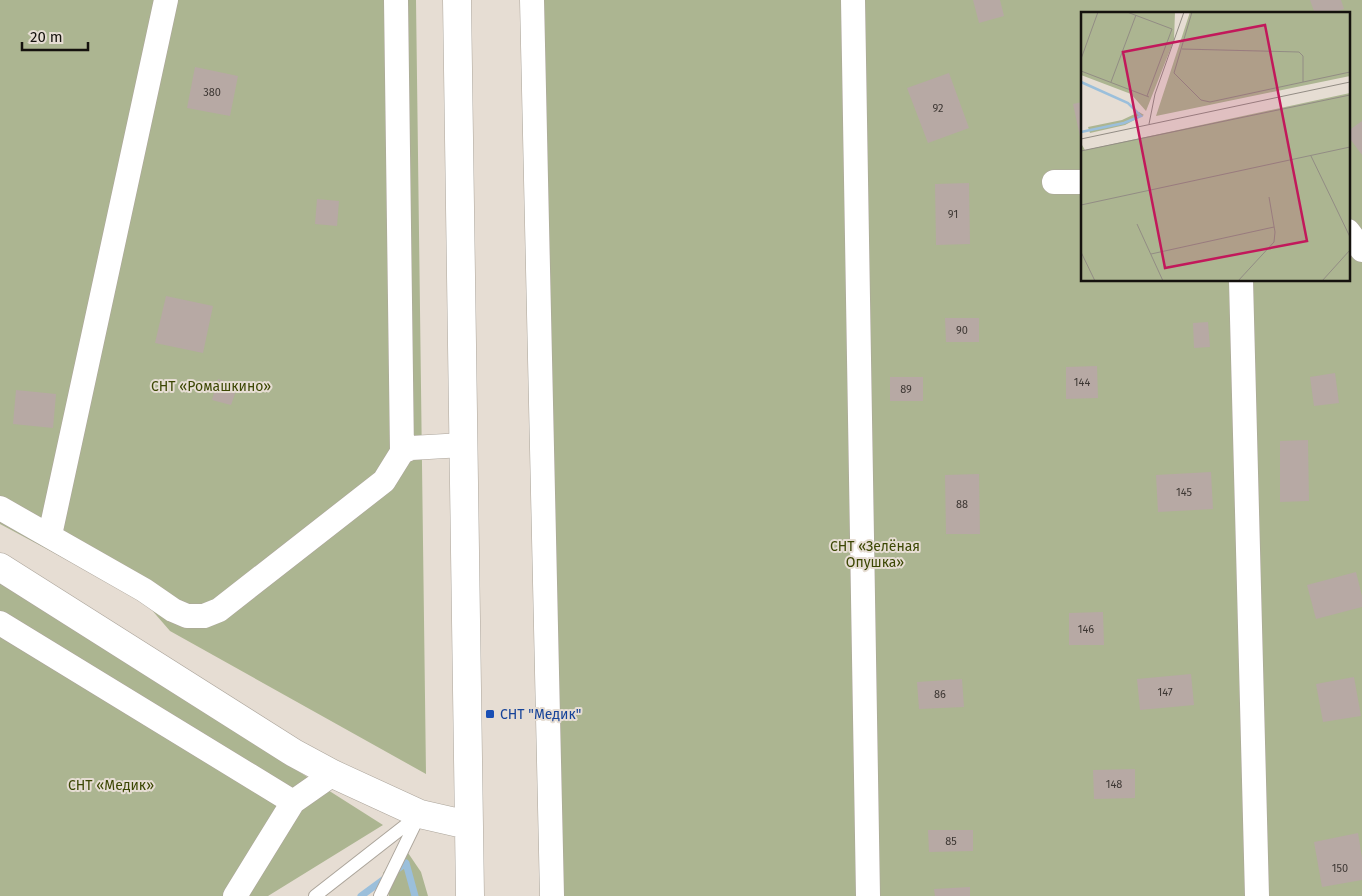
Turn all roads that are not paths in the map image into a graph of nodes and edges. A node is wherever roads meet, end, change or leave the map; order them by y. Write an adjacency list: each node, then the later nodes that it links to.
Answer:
1 (166, 0): 14 (street)
2 (396, 0): 12 (street)
3 (457, 0): 11 (street)
4 (532, 0): 25 (street)
5 (853, 0): 26 (street)
6 (1054, 182): 7 (street)
7 (1081, 182)
8 (1350, 234): 9 (street)
9 (1362, 250)
10 (1241, 281): 27 (street)
11 (463, 445): 12 (street); 20 (street)
12 (402, 452): 14 (street)
13 (0, 508): 14 (street)
14 (50, 535)
15 (0, 567): 17 (street)
16 (0, 623): 18 (street)
17 (333, 774): 18 (street); 19 (street)
18 (293, 802): 21 (street)
19 (420, 814): 20 (street); 22 (lane); 23 (lane)
20 (468, 825): 24 (street)
21 (235, 896)
22 (315, 896)
23 (380, 896)
24 (470, 896)
25 (552, 896)
26 (868, 896)
27 (1257, 896)

